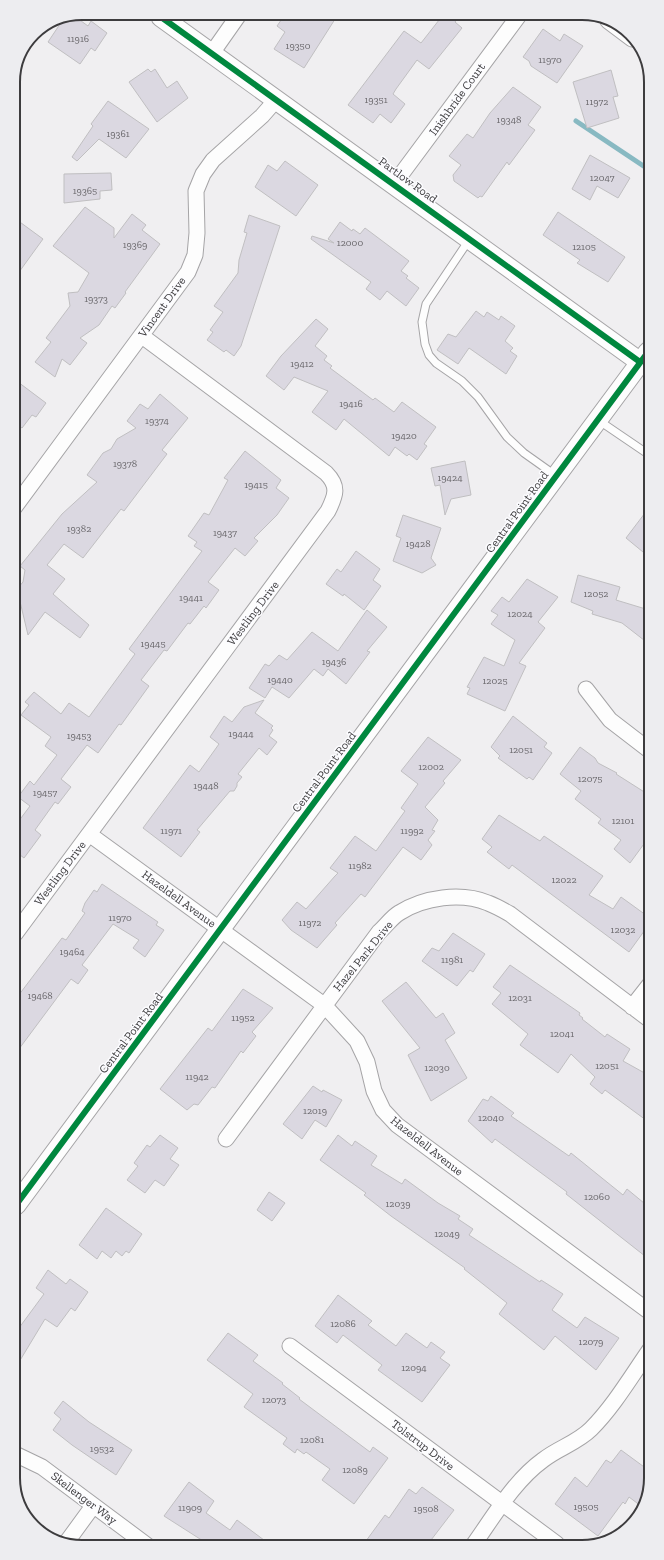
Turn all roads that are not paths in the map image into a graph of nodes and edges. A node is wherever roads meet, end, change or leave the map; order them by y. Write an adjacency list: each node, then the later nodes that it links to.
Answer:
1 (165, 20): 4 (street, Partlow Road)
2 (235, 20): 4 (street)
3 (516, 20): 6 (street, Inishbride Court)
4 (212, 53): 5 (street, Partlow Road)
5 (276, 100): 6 (street, Partlow Road); 8 (street, Vincent Drive)
6 (394, 184): 7 (street, Partlow Road)
7 (470, 239): 9 (street, Partlow Road); 12 (lane)
8 (142, 336): 13 (street, Vincent Drive); 16 (street, Westling Drive)
9 (644, 357): 10 (street, Central Point Road)
10 (598, 420): 11 (lane); 12 (street, Central Point Road)
11 (644, 451)
12 (556, 477): 18 (street, Central Point Road)
13 (20, 500)
14 (586, 689): 15 (street)
15 (644, 746)
16 (89, 834): 17 (street, Westling Drive); 18 (street, Hazeldell Avenue)
17 (20, 927)
18 (221, 929): 20 (street, Hazeldell Avenue); 24 (street, Central Point Road)
19 (644, 992): 21 (street)
20 (324, 1005): 21 (street, Hazel Park Drive); 23 (street, Hazel Park Drive); 25 (street, Hazeldell Avenue)
21 (632, 1007): 22 (street, Hazel Park Drive)
22 (644, 1016)
23 (226, 1139)
24 (20, 1200)
25 (644, 1307)
26 (290, 1346): 29 (street, Tolstrup Drive)
27 (644, 1358): 29 (street)
28 (20, 1456): 30 (street, Skellenger Way)
29 (503, 1504): 33 (street); 34 (street, Tolstrup Drive)
30 (93, 1506): 31 (street); 32 (street, Skellenger Way)
31 (69, 1539)
32 (140, 1540)
33 (477, 1540)
34 (552, 1540)

